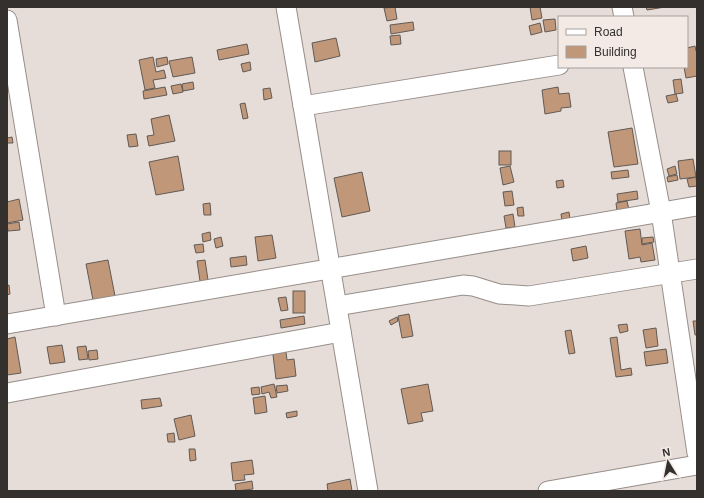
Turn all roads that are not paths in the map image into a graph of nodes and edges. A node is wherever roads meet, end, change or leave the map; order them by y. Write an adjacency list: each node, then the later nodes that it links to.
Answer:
1 (286, 7): 5 (street)
2 (7, 20): 12 (street)
3 (558, 65): 5 (street)
4 (633, 68): 7 (street)
5 (303, 106): 8 (street)
6 (697, 206): 7 (street)
7 (661, 212): 8 (street); 10 (street)
8 (331, 269): 11 (street); 12 (street)
9 (697, 269): 10 (street)
10 (670, 274): 11 (street); 15 (street)
11 (337, 306): 14 (street)
12 (56, 316): 13 (street)
13 (7, 324)
14 (341, 332): 16 (street); 19 (street)
15 (691, 373): 17 (street)
16 (7, 393)
17 (697, 453)
18 (697, 465): 20 (street)
19 (368, 491)
20 (548, 491)

